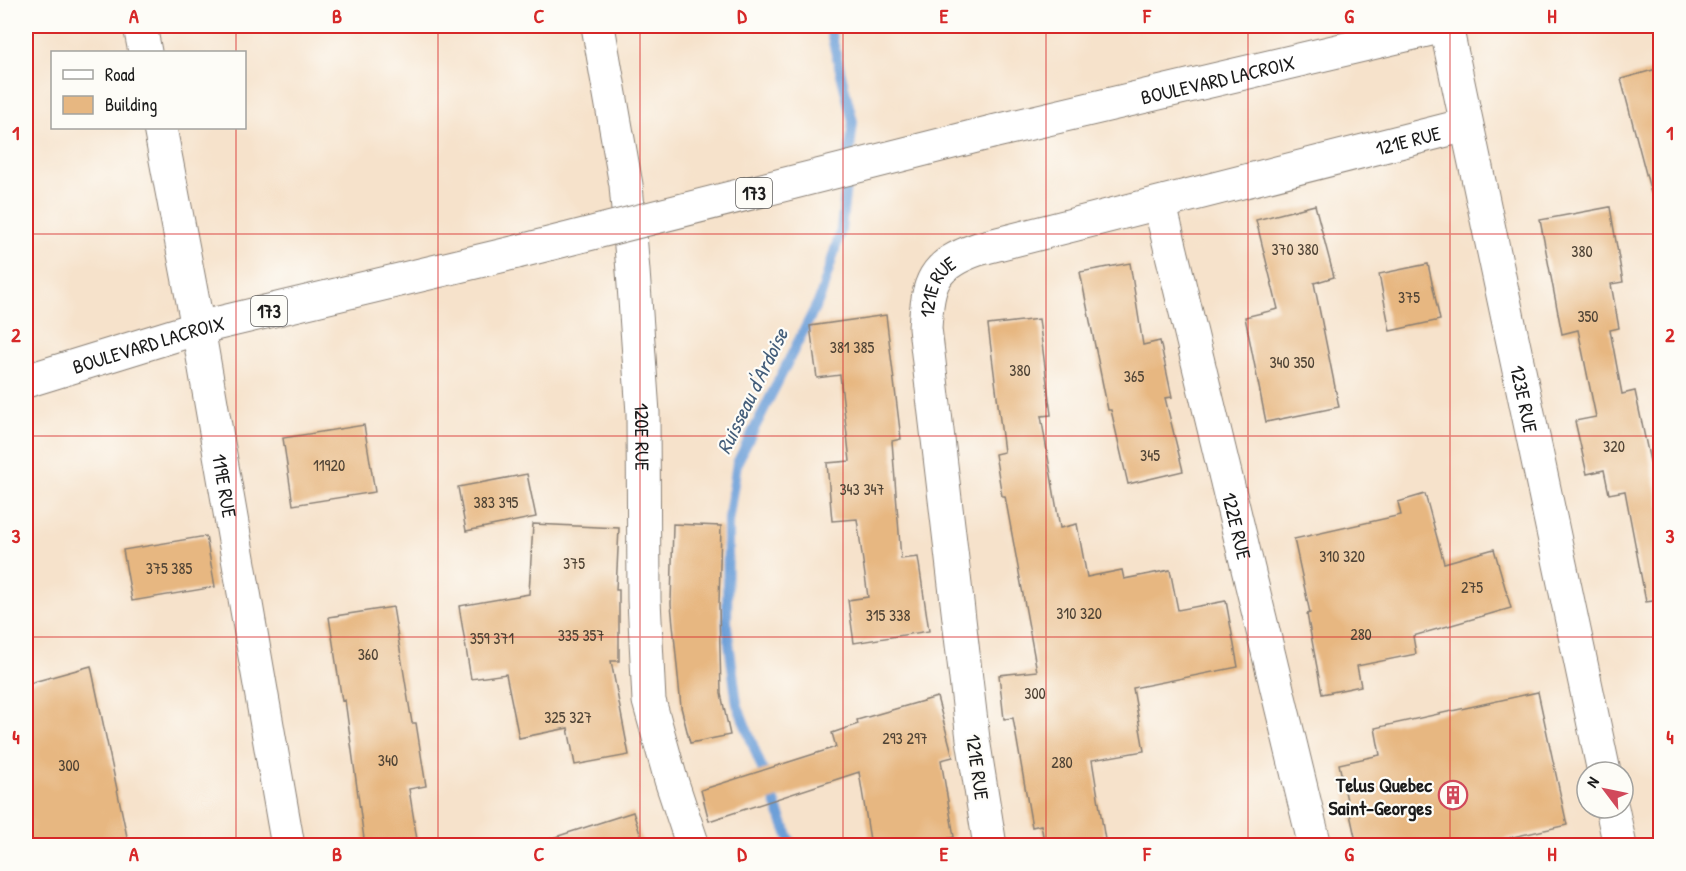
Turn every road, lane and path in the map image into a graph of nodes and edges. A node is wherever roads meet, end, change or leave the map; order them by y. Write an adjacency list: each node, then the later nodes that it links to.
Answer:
1 (140, 26): 4 (street)
2 (597, 26): 13 (street, 120E RUE)
3 (1445, 26): 5 (street, 123E RUE); 8 (street, BOULEVARD LACROIX / 173, bridge)
4 (145, 51)
5 (1466, 125): 7 (street, 121E RUE); 10 (street, 123E RUE)
6 (160, 129): 8 (street, 119E RUE)
7 (1160, 205): 14 (street, 121E RUE); 15 (street, 122E RUE)
8 (198, 328): 9 (street, BOULEVARD LACROIX / 173); 12 (street, 119E RUE)
9 (26, 381)
10 (1601, 760)
11 (1615, 820): 16 (street)
12 (288, 846)
13 (693, 846)
14 (990, 846)
15 (1315, 846)
16 (1620, 846)

